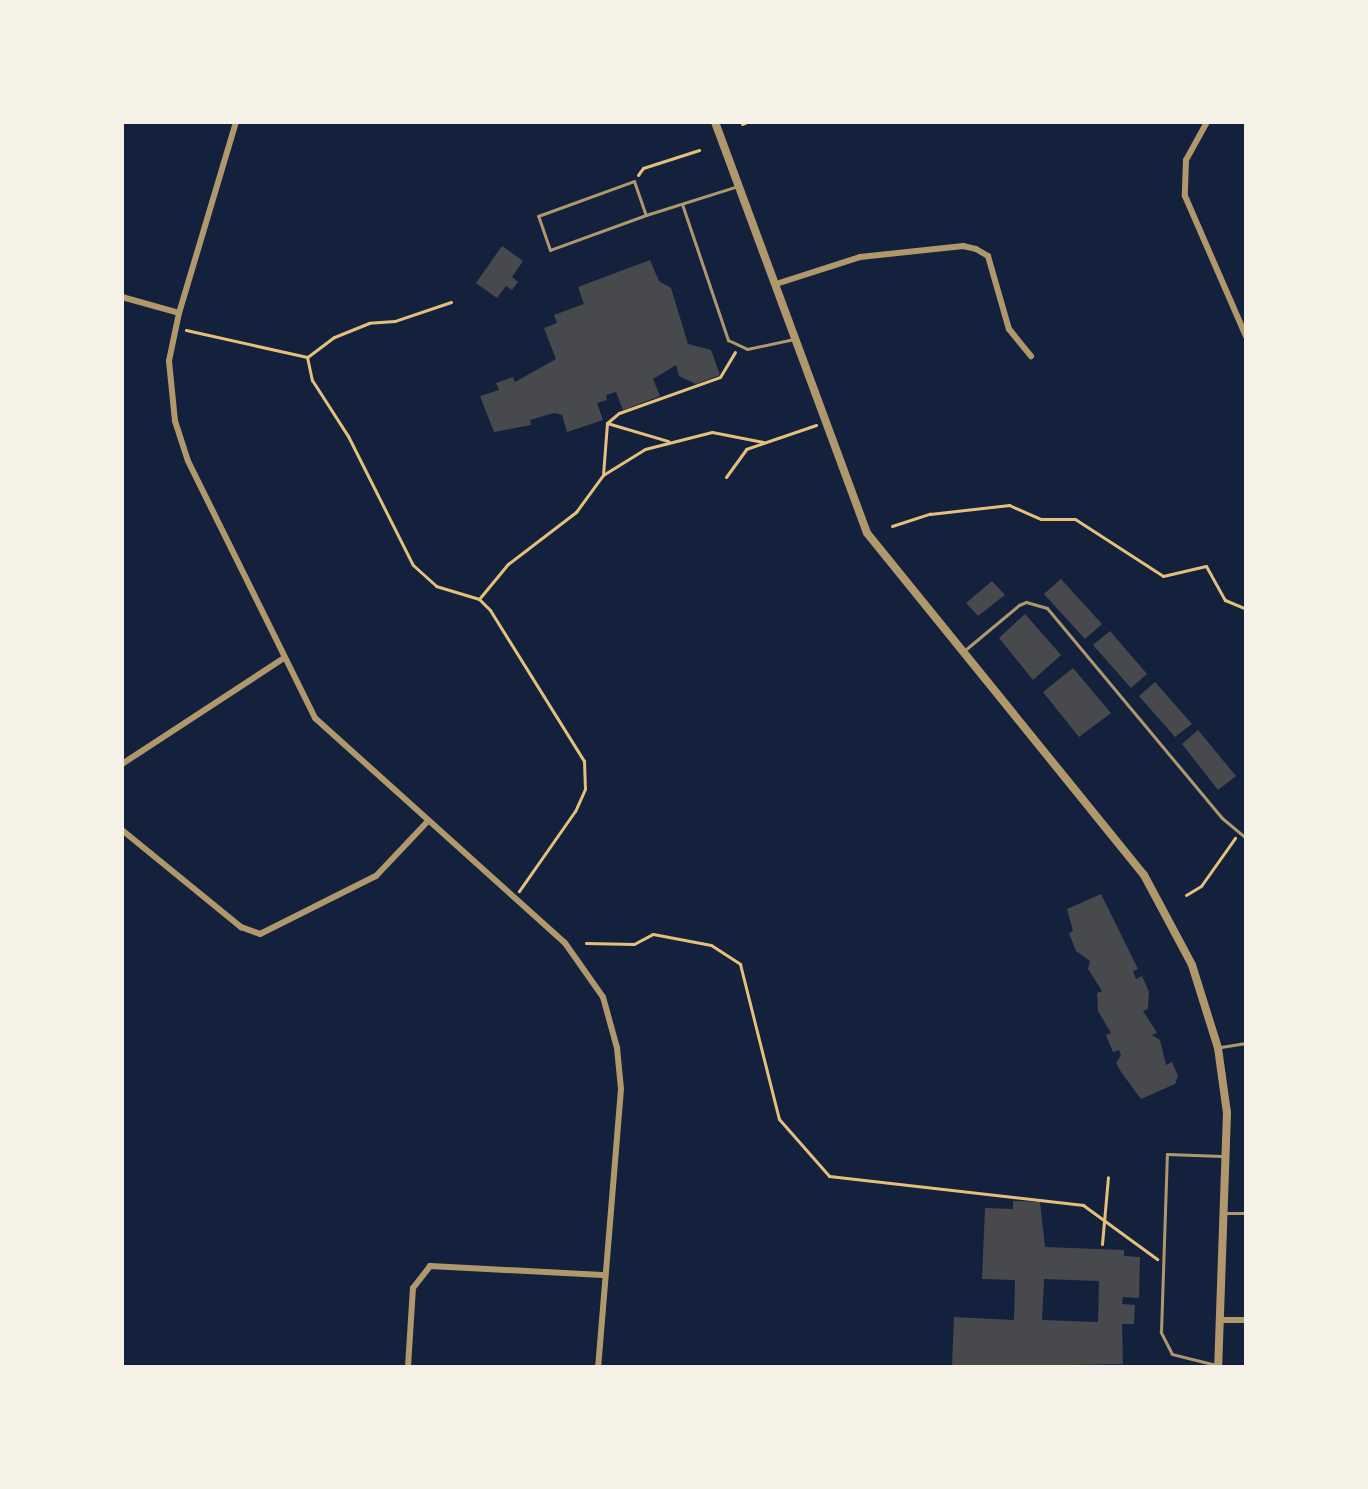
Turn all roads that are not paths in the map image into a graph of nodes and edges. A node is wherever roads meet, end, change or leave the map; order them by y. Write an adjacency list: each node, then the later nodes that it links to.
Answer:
1 (236, 122): 9 (street)
2 (715, 122): 4 (street)
3 (1207, 122): 10 (street)
4 (739, 186): 5 (lane); 7 (street)
5 (682, 204): 6 (lane); 11 (lane)
6 (646, 215): 6 (lane)
7 (776, 284): 11 (street); 12 (street)
8 (122, 297): 9 (street)
9 (179, 313): 14 (street)
10 (1246, 336)
11 (795, 339): 13 (street)
12 (1031, 356)
13 (962, 652): 18 (lane); 20 (street)
14 (284, 658): 15 (street); 16 (street)
15 (122, 764)
16 (427, 822): 17 (street); 24 (street)
17 (122, 830)
18 (1246, 838)
19 (1246, 1043): 20 (lane)
20 (1218, 1048): 21 (street)
21 (1226, 1156): 22 (street); 27 (lane)
22 (1223, 1213): 23 (lane); 25 (street)
23 (1246, 1213)
24 (603, 1275): 28 (street); 29 (street)
25 (1220, 1320): 26 (street); 27 (street)
26 (1246, 1320)
27 (1218, 1366)
28 (408, 1367)
29 (598, 1367)

